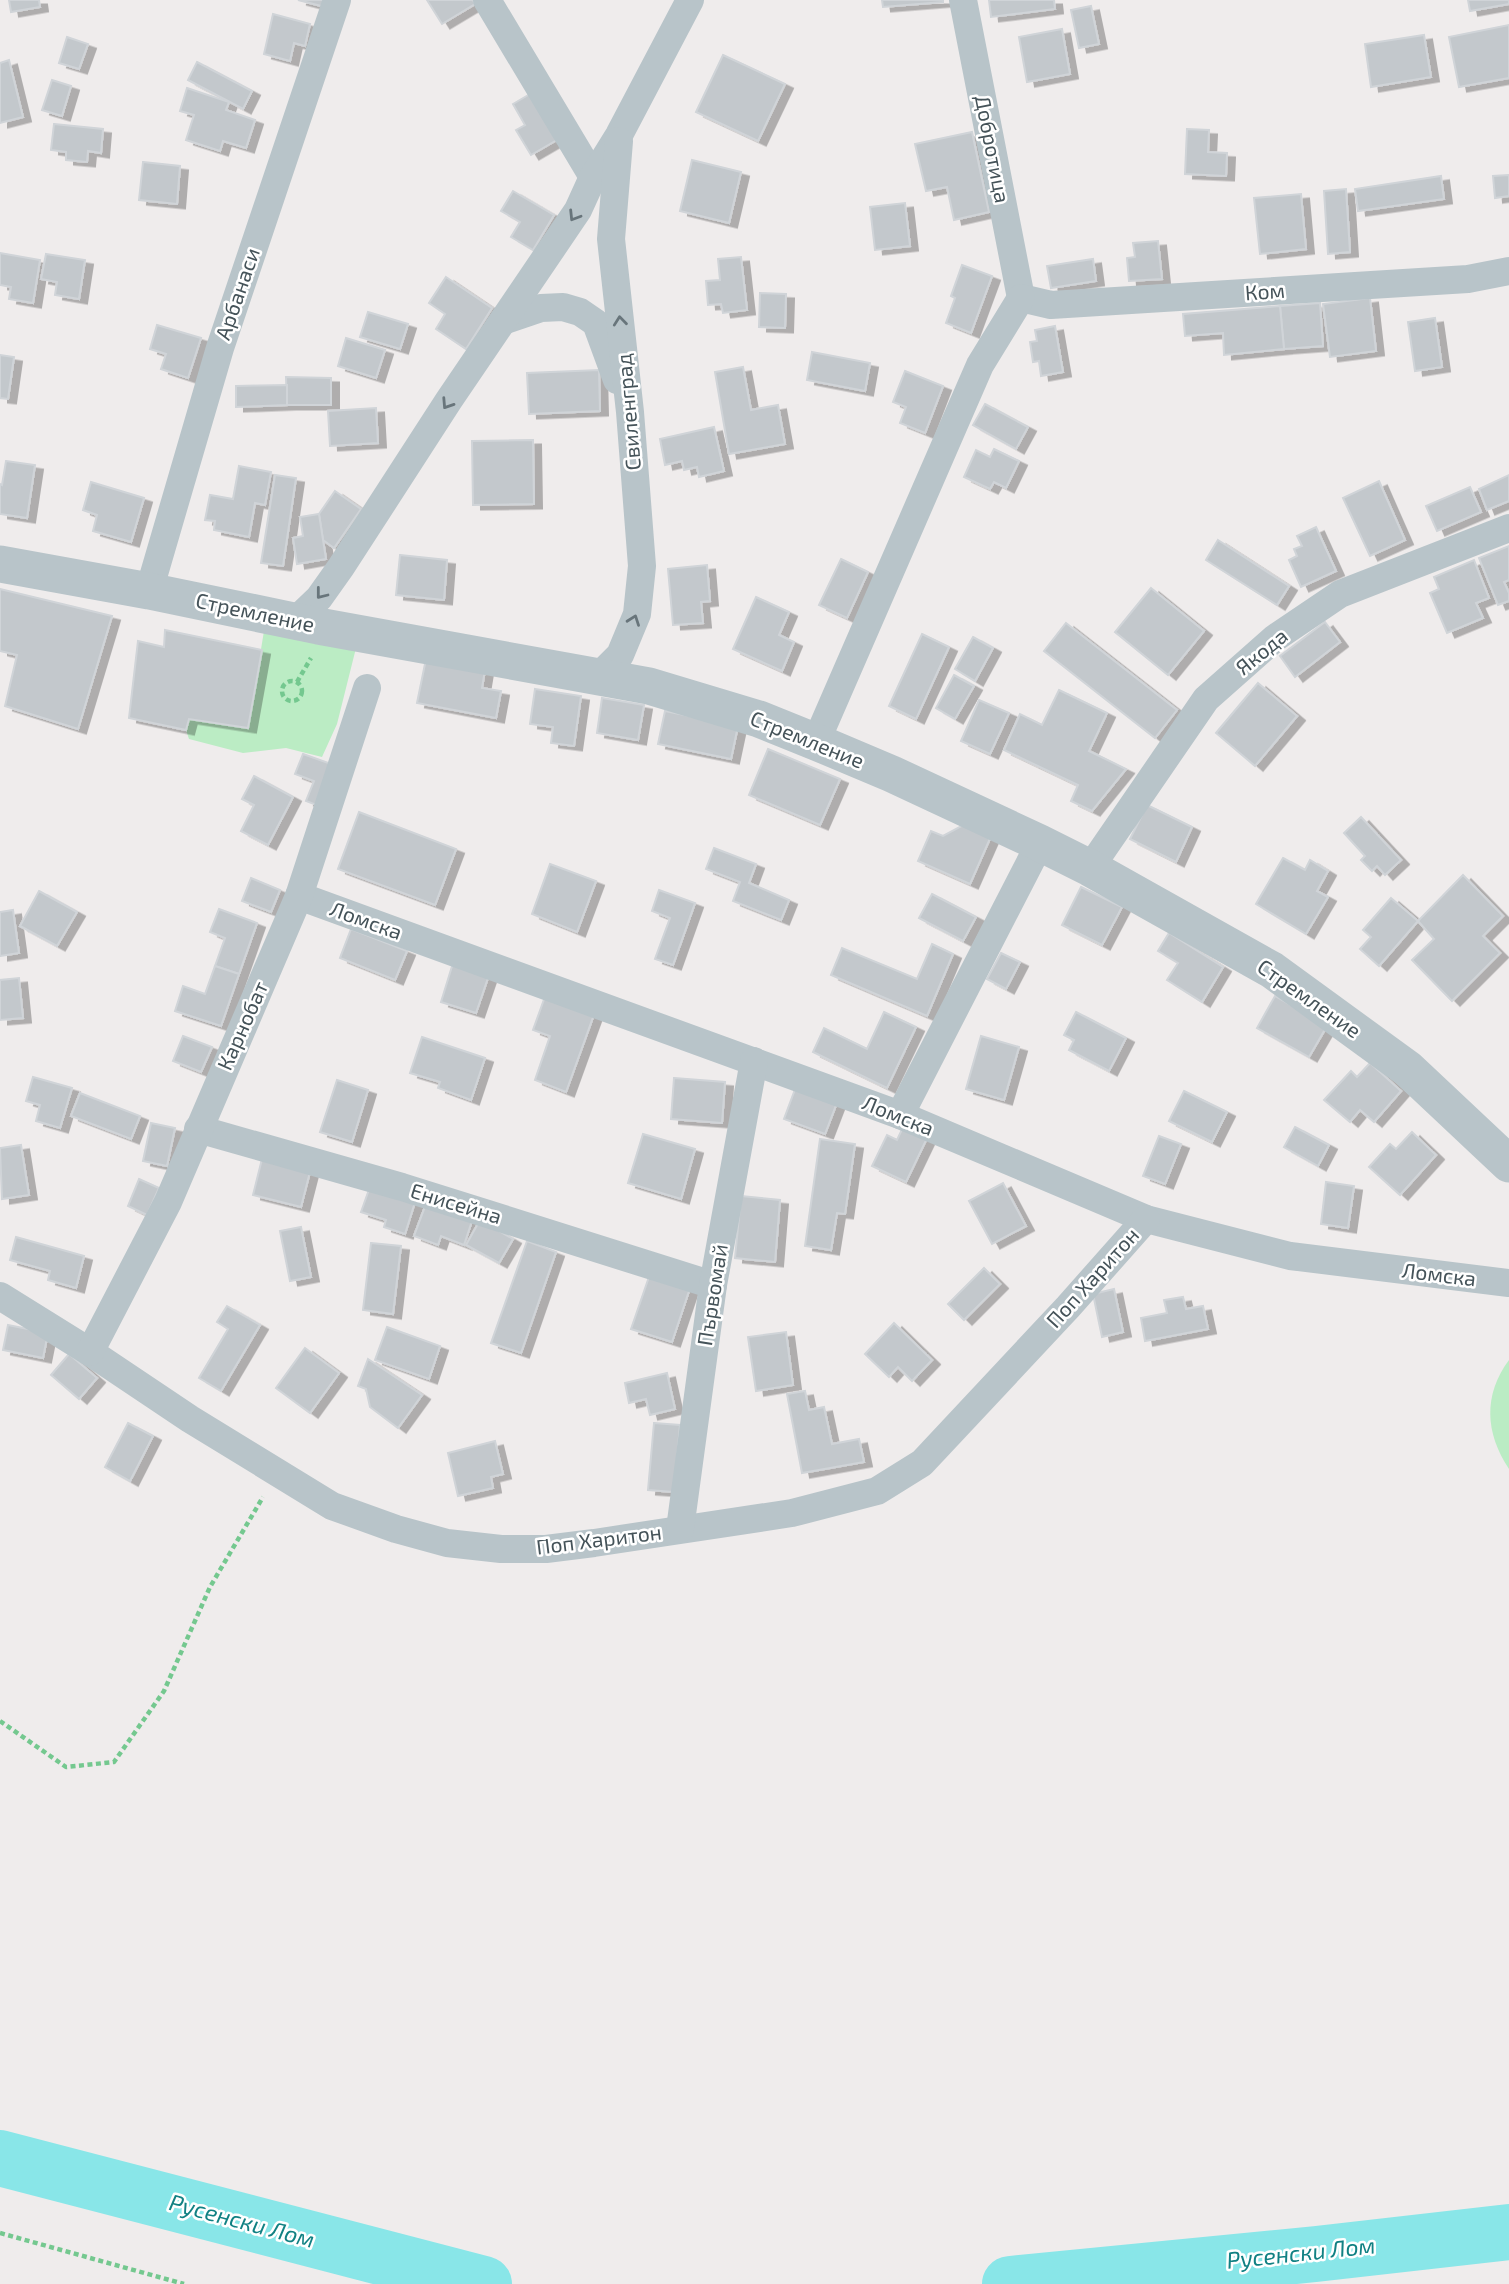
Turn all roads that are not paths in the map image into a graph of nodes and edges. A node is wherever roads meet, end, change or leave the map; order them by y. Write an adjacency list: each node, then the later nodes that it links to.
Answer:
1 (337, 0): 13 (street, Арбанаси)
2 (488, 0): 6 (street)
3 (690, 0): 5 (street)
4 (963, 0): 8 (street, Добротица)
5 (619, 135): 6 (street); 10 (street, Свиленград, one-way to 5)
6 (593, 177): 9 (street, one-way to 9)
7 (1509, 271): 8 (street, Ком)
8 (1021, 298): 17 (street)
9 (503, 321): 10 (street); 14 (street, one-way to 14)
10 (630, 412): 15 (street, Свиленград, one-way to 10)
11 (1509, 528): 19 (street, Якода)
12 (0, 564): 13 (street, Стремление)
13 (149, 591): 14 (street, Стремление)
14 (296, 620): 15 (street, Стремление)
15 (598, 677): 17 (street, Стремление)
16 (367, 688): 20 (street, Карнобат)
17 (816, 742): 18 (street, Стремление)
18 (1040, 843): 19 (street, Стремление); 22 (street)
19 (1090, 868): 24 (street, Стремление)
20 (299, 896): 21 (street, Ломска); 23 (street, Карнобат)
21 (754, 1061): 22 (street, Ломска); 27 (street, Първомай)
22 (900, 1115): 25 (street, Ломска)
23 (198, 1129): 27 (street, Енисейна); 29 (street, Карнобат)
24 (1509, 1164)
25 (1146, 1219): 26 (street, Ломска); 30 (street, Поп Харитон)
26 (1509, 1283)
27 (713, 1285): 30 (street, Първомай)
28 (0, 1296): 29 (street, Поп Харитон)
29 (90, 1352): 30 (street, Поп Харитон)
30 (680, 1529)

